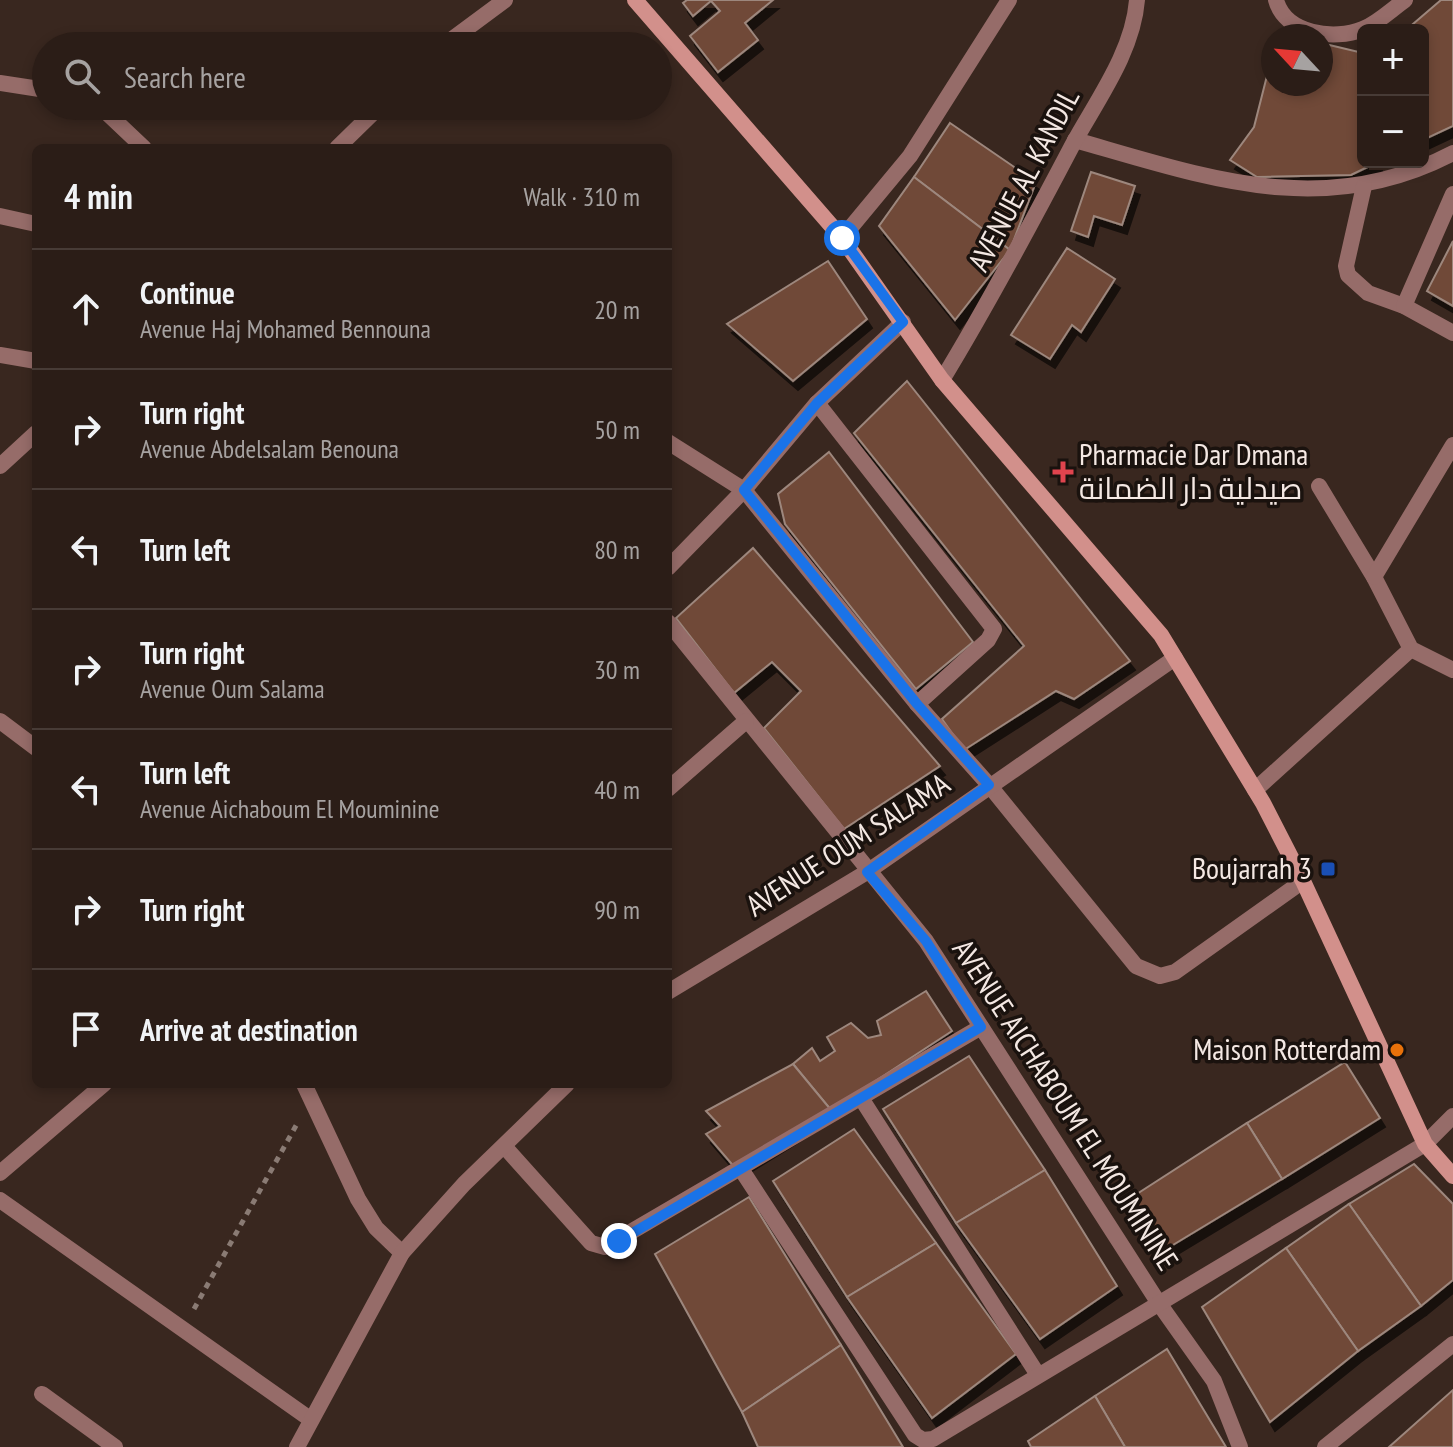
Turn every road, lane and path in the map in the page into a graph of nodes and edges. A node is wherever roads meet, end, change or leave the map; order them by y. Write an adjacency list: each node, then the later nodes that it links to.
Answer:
1 (505, 0): 7 (street)
2 (635, 0): 8 (street)
3 (1009, 0): 22 (street)
4 (1137, 0): 14 (street, AVENUE AL KANDIL)
5 (1276, 0): 6 (street)
6 (1405, 0)
7 (462, 32)
8 (663, 32)
9 (672, 43): 22 (street)
10 (0, 83): 11 (street)
11 (32, 88)
12 (114, 120): 15 (street)
13 (366, 120): 16 (street)
14 (1075, 140): 18 (street); 28 (street, AVENUE AL KANDIL)
15 (140, 144)
16 (341, 144)
17 (1453, 153): 18 (street)
18 (1364, 186): 23 (street)
19 (1453, 194): 23 (street)
20 (0, 216): 21 (street)
21 (32, 223)
22 (842, 238): 24 (street)
23 (1404, 306): 25 (street)
24 (903, 322): 28 (street); 29 (street)
25 (1453, 333)
26 (0, 355): 27 (street)
27 (32, 360)
28 (942, 380): 40 (street)
29 (817, 403): 35 (street); 42 (street)
30 (32, 438): 33 (street)
31 (672, 445): 35 (street)
32 (1453, 445): 37 (street)
33 (0, 466)
34 (1319, 486): 37 (street)
35 (744, 490): 36 (street); 42 (street)
36 (672, 564)
37 (1374, 577): 39 (street)
38 (672, 627): 44 (street, AVENUE AICHABOUM EL MOUMININE)
39 (1411, 649): 41 (street); 48 (street)
40 (1175, 658): 46 (street, AVENUE OUM SALAMA); 48 (street)
41 (1453, 670)
42 (917, 704): 46 (street)
43 (0, 721): 45 (street)
44 (746, 721): 47 (street); 49 (street, AVENUE AICHABOUM EL MOUMININE)
45 (32, 745)
46 (989, 785): 49 (street, AVENUE OUM SALAMA); 50 (street)
47 (672, 786)
48 (1255, 790): 50 (street)
49 (867, 872): 51 (street, AVENUE OUM SALAMA); 52 (street, AVENUE AICHABOUM EL MOUMININE)
50 (1303, 881): 58 (street)
51 (672, 990)
52 (981, 1027): 56 (street); 65 (street, AVENUE AICHABOUM EL MOUMININE)
53 (99, 1088): 61 (street)
54 (563, 1088): 59 (street)
55 (308, 1090): 64 (street); 66 (path)
56 (861, 1098): 60 (street); 68 (street)
57 (1453, 1116): 58 (street)
58 (1425, 1144): 62 (street); 65 (street)
59 (504, 1146): 60 (street); 64 (street)
60 (741, 1169): 68 (street)
61 (0, 1173)
62 (1453, 1176)
63 (0, 1200): 66 (street)
64 (402, 1253): 70 (street)
65 (1158, 1302): 68 (street); 73 (street, AVENUE AICHABOUM EL MOUMININE)
66 (182, 1331): 70 (street)
67 (1453, 1344): 74 (street)
68 (1038, 1375)
69 (42, 1394): 71 (street)
70 (310, 1419): 72 (street)
71 (115, 1447)
72 (297, 1447)
73 (1240, 1447)
74 (1325, 1447)

